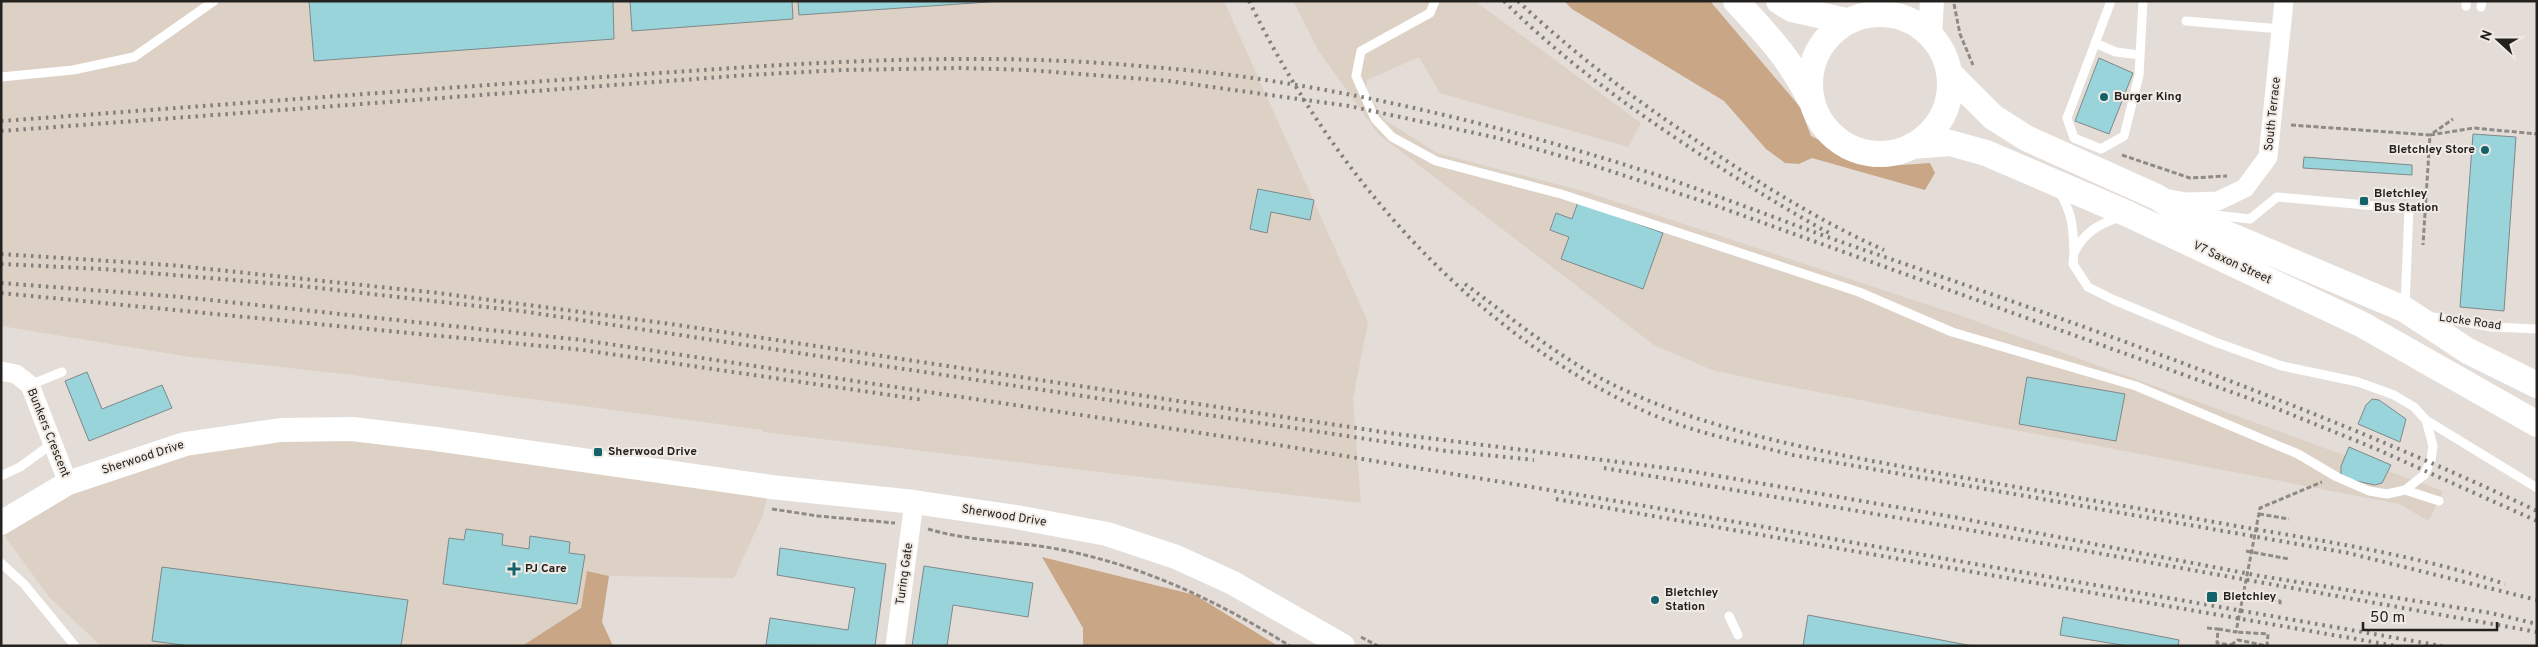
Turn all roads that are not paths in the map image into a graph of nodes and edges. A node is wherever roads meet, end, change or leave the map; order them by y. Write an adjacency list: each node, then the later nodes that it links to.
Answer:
1 (214, 1): 16 (lane)
2 (1435, 1): 35 (lane)
3 (1736, 1): 17 (main road)
4 (1779, 1): 9 (main road)
5 (1932, 1): 12 (street)
6 (2111, 1): 13 (lane)
7 (2143, 1): 14 (lane)
8 (2284, 1): 11 (street, South Terrace)
9 (1866, 12): 12 (main road); 17 (main road)
10 (2186, 21): 11 (lane)
11 (2281, 28): 20 (street, South Terrace)
12 (1930, 34): 15 (main road)
13 (2096, 43): 14 (lane); 14 (lane)
14 (2140, 55)
15 (1949, 73): 18 (main road); 20 (main road, V7 Saxon Street)
16 (1, 77)
17 (1812, 104): 18 (main road)
18 (1912, 146): 19 (main road, V7 Saxon Street)
19 (2054, 184): 21 (main road, V7 Saxon Street); 22 (lane)
20 (2157, 197): 23 (main road, V7 Saxon Street); 23 (lane)
21 (2128, 214): 22 (lane); 30 (main road, V7 Saxon Street)
22 (2074, 253): 29 (lane)
23 (2404, 309): 24 (lane, Locke Road); 28 (main road, V7 Saxon Street)
24 (2537, 329)
25 (1, 372): 27 (street, Bunkers Crescent)
26 (62, 372): 27 (lane)
27 (30, 385): 31 (street, Bunkers Crescent)
28 (2537, 385)
29 (2426, 420): 34 (lane); 35 (lane)
30 (2537, 424)
31 (53, 443): 32 (lane); 33 (street, Bunkers Crescent)
32 (1, 476)
33 (68, 483): 37 (street, Sherwood Drive); 38 (street, Sherwood Drive)
34 (2537, 488)
35 (2405, 490): 36 (lane)
36 (2439, 501)
37 (913, 513): 43 (street, Turing Gate); 44 (street, Sherwood Drive)
38 (1, 523)
39 (1, 563): 42 (lane)
40 (1728, 616): 41 (lane)
41 (1738, 634)
42 (76, 646)
43 (895, 646)
44 (1344, 646)

